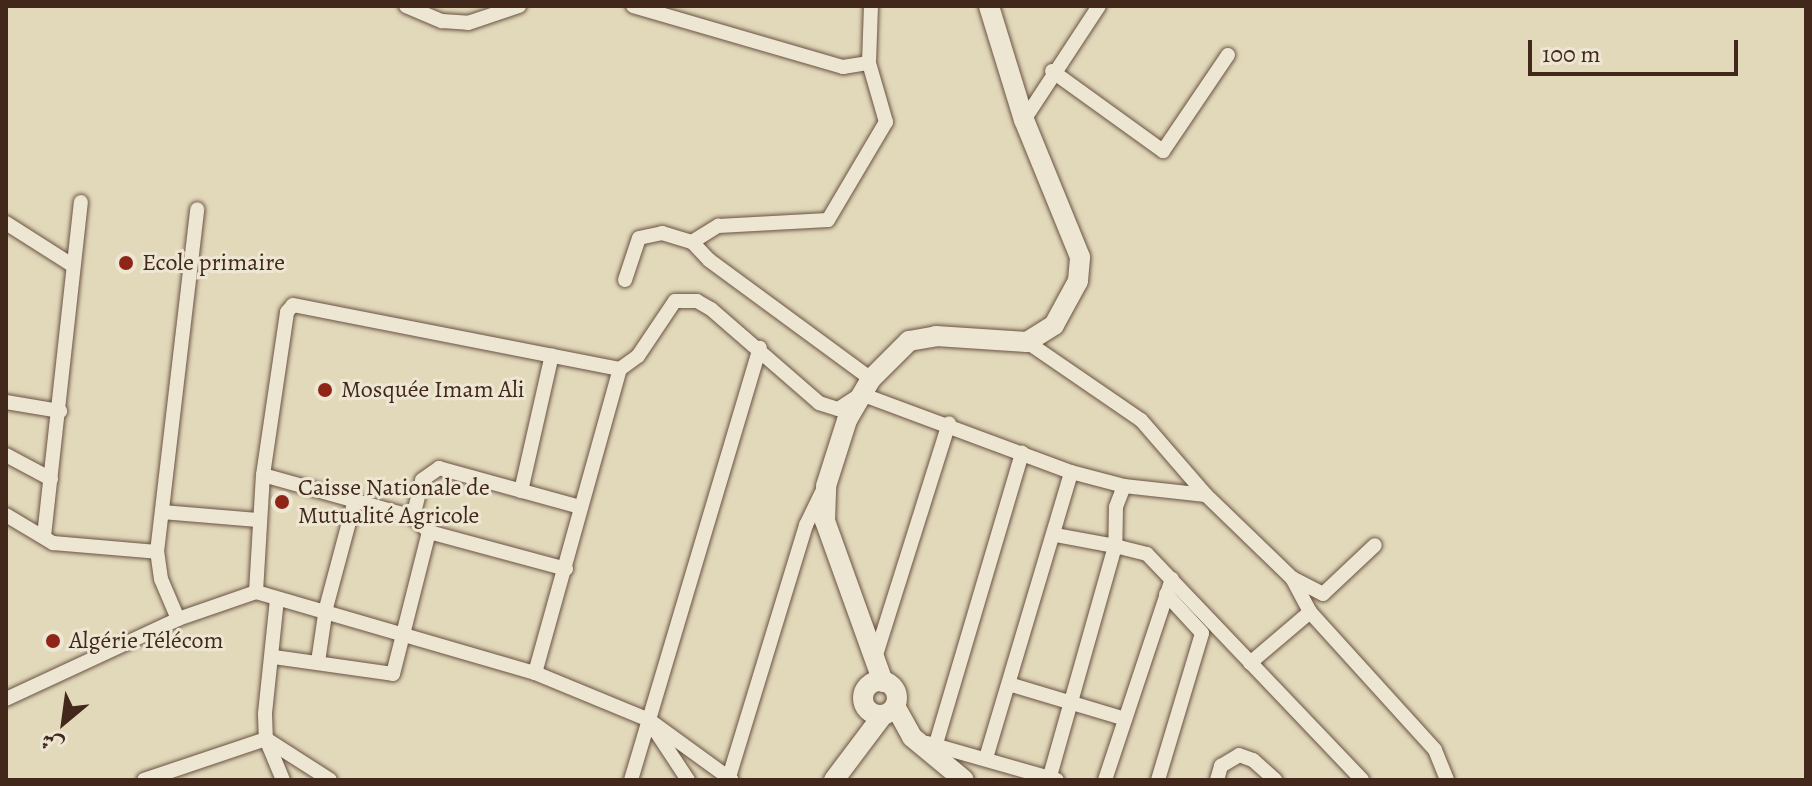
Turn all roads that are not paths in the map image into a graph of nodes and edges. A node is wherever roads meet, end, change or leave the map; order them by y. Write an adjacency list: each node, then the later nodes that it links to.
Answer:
1 (406, 6): 2 (street)
2 (519, 6)
3 (633, 6): 8 (street)
4 (871, 6): 8 (street)
5 (989, 6): 10 (main road)
6 (1099, 6): 9 (street)
7 (1228, 55): 9 (street)
8 (869, 63): 14 (street)
9 (1052, 71): 10 (street)
10 (1024, 120): 17 (main road)
11 (81, 202): 15 (street)
12 (197, 209): 36 (street)
13 (6, 223): 15 (street)
14 (692, 242): 16 (street); 21 (street)
15 (72, 265): 23 (street)
16 (625, 280)
17 (1027, 342): 21 (main road); 33 (street)
18 (760, 348): 20 (street); 21 (street); 67 (street)
19 (552, 355): 20 (street); 28 (street); 32 (street)
20 (620, 369): 35 (street)
21 (866, 386): 24 (street); 30 (main road)
22 (6, 402): 23 (street)
23 (60, 411): 29 (street)
24 (949, 423): 25 (street); 57 (street)
25 (1022, 453): 27 (street); 70 (street)
26 (6, 455): 29 (street)
27 (1071, 472): 31 (street); 41 (street)
28 (263, 475): 34 (street); 39 (street)
29 (51, 479): 42 (street)
30 (827, 484): 57 (main road); 74 (street)
31 (1124, 486): 33 (street); 44 (street)
32 (521, 491): 35 (street); 38 (street)
33 (1206, 495): 47 (street)
34 (355, 500): 38 (street); 52 (street)
35 (581, 507): 46 (street)
36 (162, 512): 39 (street); 45 (street)
37 (6, 515): 42 (street)
38 (413, 517): 40 (street)
39 (258, 520): 49 (street)
40 (429, 532): 46 (street); 55 (street)
41 (1055, 535): 44 (street); 62 (street)
42 (44, 536): 45 (street)
43 (1375, 545): 47 (street)
44 (1115, 546): 48 (street); 64 (street)
45 (157, 552): 54 (street)
46 (566, 569): 60 (street)
47 (1292, 578): 53 (street)
48 (1172, 579): 50 (street); 59 (street)
49 (256, 592): 51 (street); 54 (street)
50 (1166, 594): 66 (street); 83 (street)
51 (277, 599): 52 (street); 56 (street)
52 (326, 608): 55 (street); 58 (street)
53 (1310, 612): 59 (street); 87 (street)
54 (178, 619): 63 (street)
55 (404, 631): 58 (street); 60 (street)
56 (274, 657): 58 (street); 69 (street)
57 (875, 658): 61 (main road)
58 (318, 662)
59 (1250, 663): 86 (street)
60 (535, 673): 67 (street)
61 (883, 682): 65 (main road); 65 (main road)
62 (1012, 685): 64 (street); 71 (street)
63 (6, 699)
64 (1074, 704): 66 (street); 75 (street)
65 (882, 710): 68 (main road); 73 (main road)
66 (1125, 719): 82 (street)
67 (649, 720): 74 (street); 79 (street); 80 (street)
68 (912, 737): 70 (street); 81 (main road)
69 (266, 739): 72 (street); 77 (street); 78 (street)
70 (935, 747): 71 (street)
71 (986, 758): 75 (street)
72 (182, 773): 76 (street)
73 (839, 774)
74 (730, 778)
75 (1053, 778)
76 (144, 780)
77 (283, 780)
78 (330, 780)
79 (631, 780)
80 (688, 780)
81 (964, 780)
82 (1105, 780)
83 (1158, 780)
84 (1217, 780): 85 (street)
85 (1275, 780)
86 (1362, 780)
87 (1447, 780)

